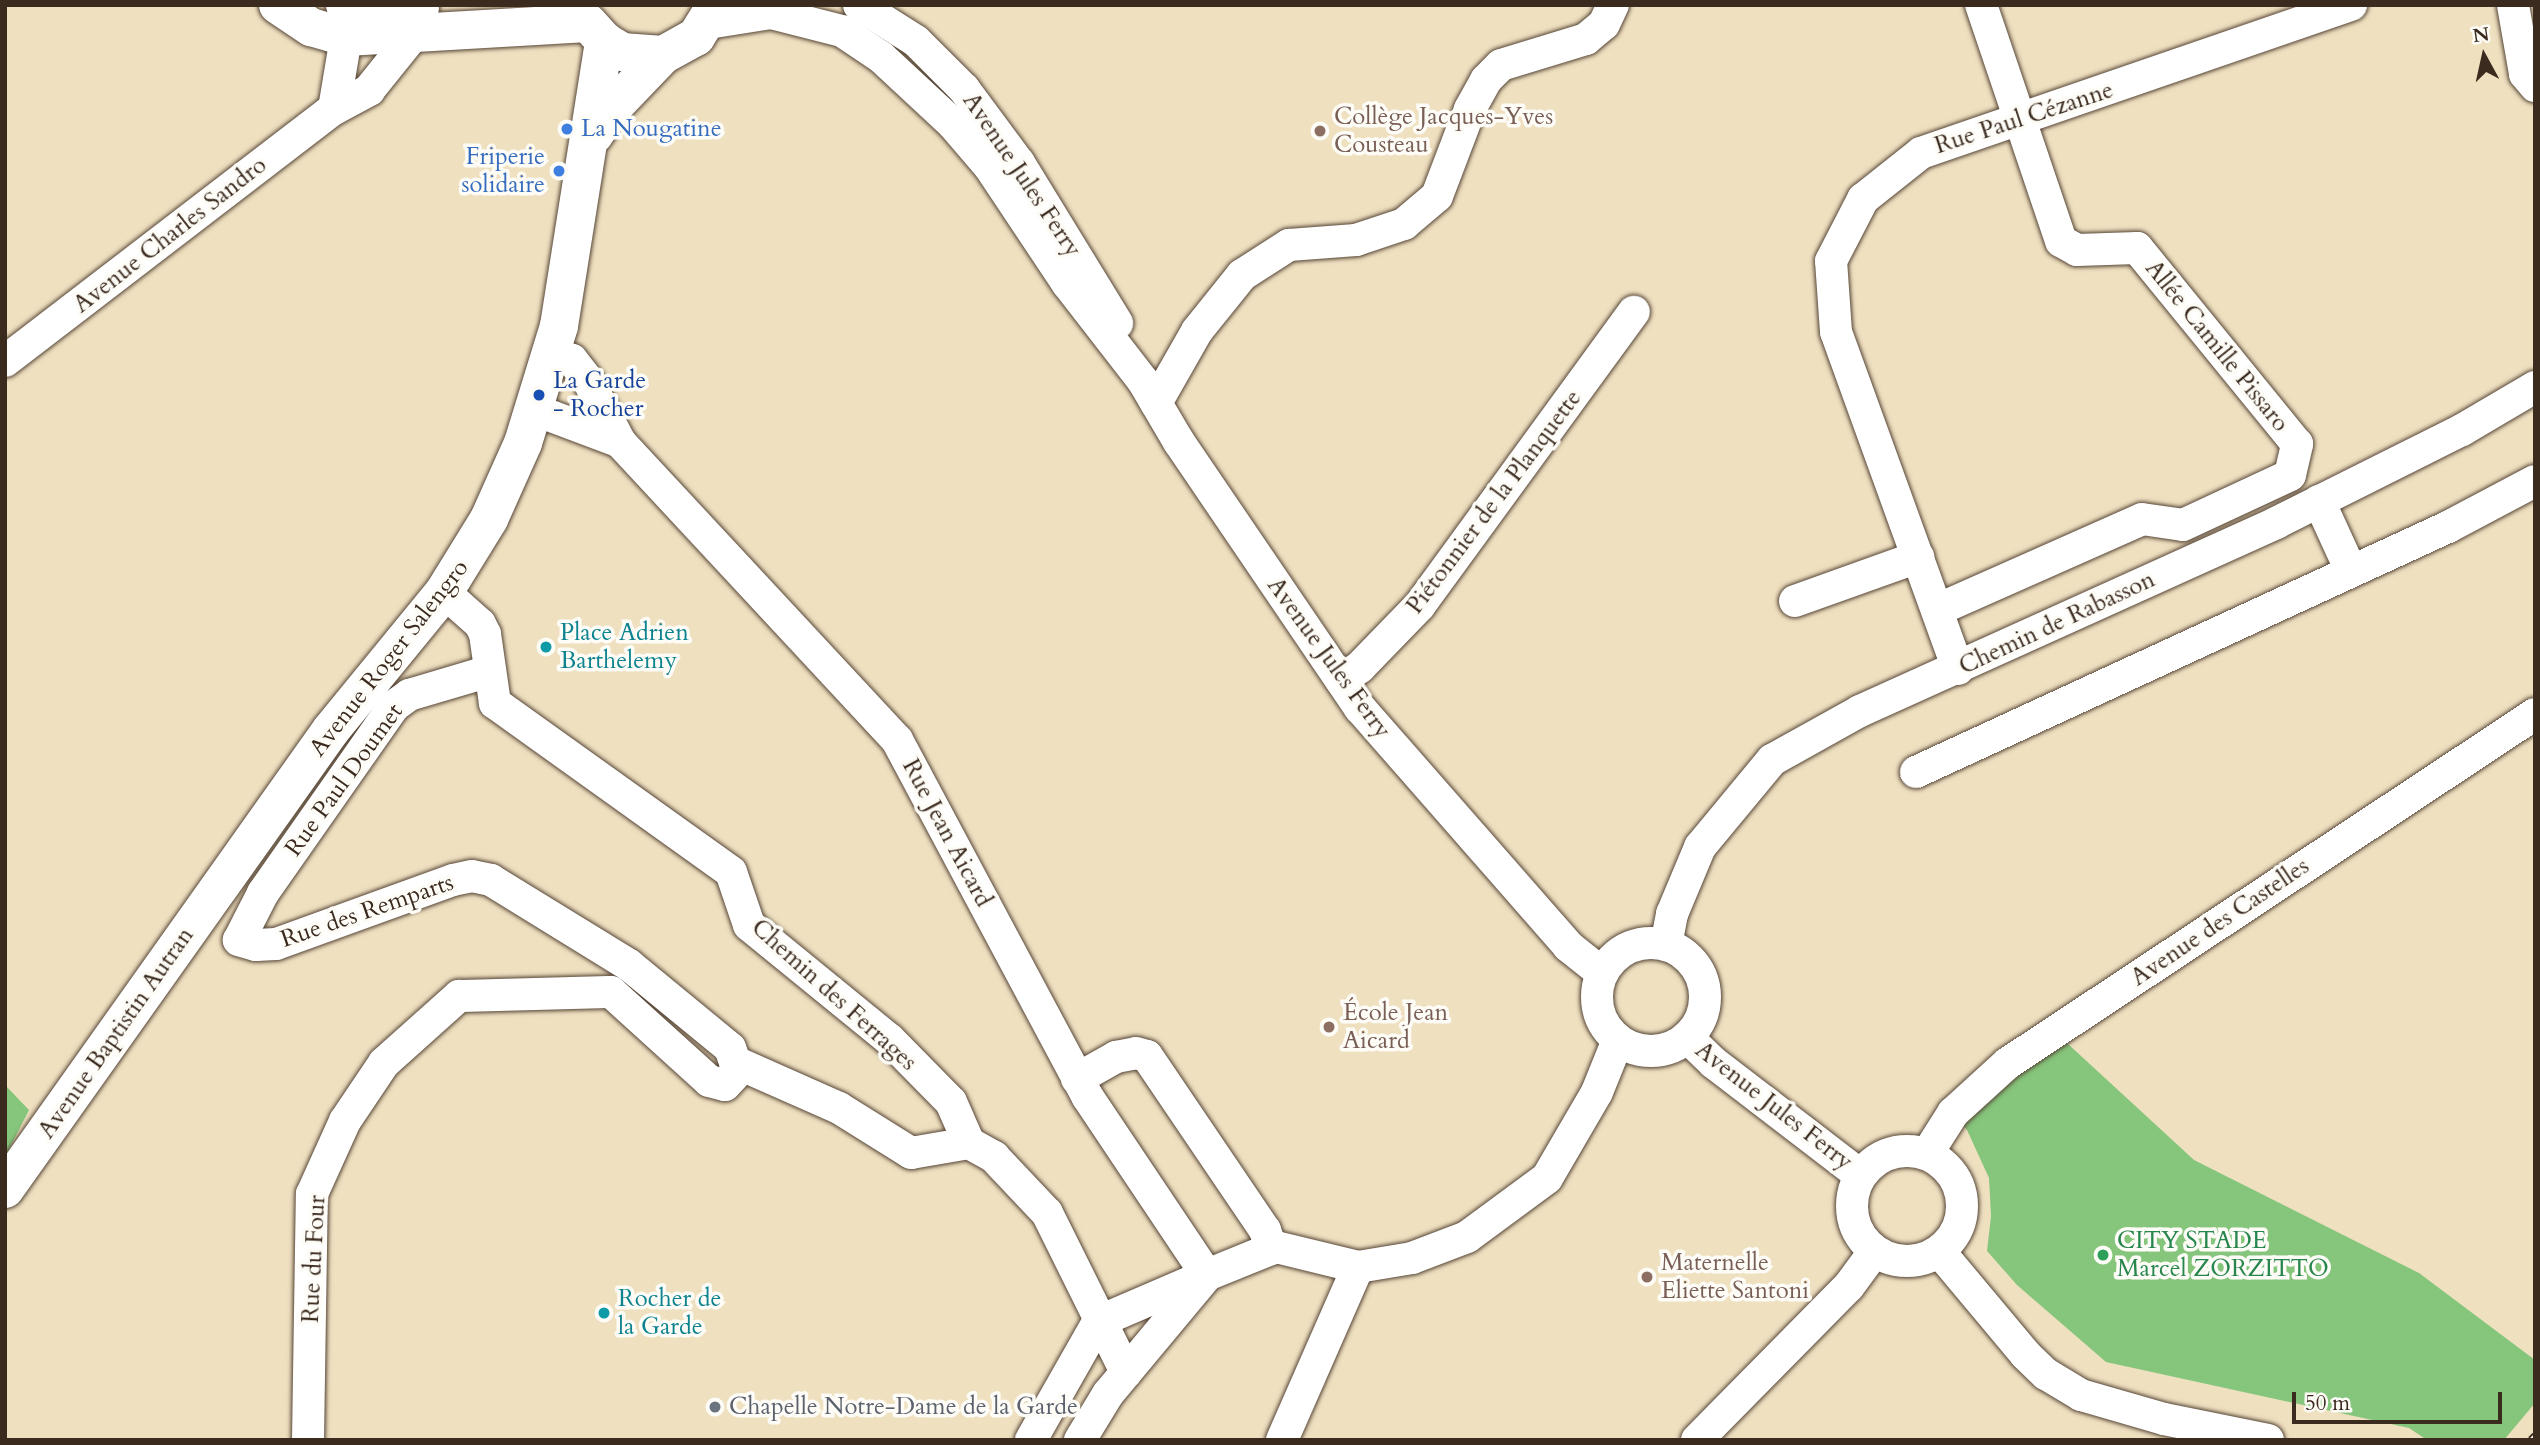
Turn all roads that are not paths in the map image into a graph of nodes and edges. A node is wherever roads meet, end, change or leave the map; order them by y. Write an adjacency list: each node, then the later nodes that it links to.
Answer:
1 (278, 5): 11 (street)
2 (451, 5): 12 (street)
3 (803, 5): 8 (street)
4 (1613, 5): 23 (street)
5 (1981, 5): 17 (street)
6 (2513, 5): 15 (street)
7 (2349, 6): 17 (street, Rue Paul Cézanne)
8 (870, 7): 23 (street, Avenue Jules Ferry)
9 (782, 9): 10 (street, Avenue Jules Ferry); 23 (street, Avenue Jules Ferry)
10 (712, 14): 14 (street, Avenue Roger Salengro)
11 (346, 21): 12 (street); 16 (street)
12 (409, 22): 13 (street); 16 (street, Avenue Charles Sandro)
13 (591, 23): 14 (street); 18 (street, Avenue Roger Salengro)
14 (663, 55): 18 (street, Avenue Roger Salengro)
15 (2535, 86)
16 (334, 109): 21 (street, Avenue Charles Sandro)
17 (2023, 120): 28 (street, Rue Paul Cézanne); 32 (street, Allée Camille Pissaro)
18 (591, 140): 20 (street, Avenue Roger Salengro)
19 (1634, 312): 35 (street, Piétonnier de la Planquette)
20 (552, 353): 24 (street, Avenue Roger Salengro); 25 (street, Rue Jean Aicard)
21 (5, 361)
22 (2535, 387): 27 (street, Chemin de Rabasson)
23 (1150, 392): 35 (street, Avenue Jules Ferry)
24 (535, 410): 25 (street, Rue Jean Aicard); 30 (street, Avenue Roger Salengro)
25 (621, 442): 45 (street, Rue Jean Aicard)
26 (2535, 481): 29 (street)
27 (2319, 501): 29 (street); 33 (street, Chemin de Rabasson)
28 (1918, 557): 31 (street); 32 (street, Rue Paul Cézanne)
29 (2351, 571): 37 (street)
30 (444, 592): 34 (street); 38 (street, Avenue Roger Salengro)
31 (1796, 601)
32 (1937, 610): 33 (street, Rue Paul Cézanne)
33 (1958, 669): 40 (street, Chemin de Rabasson)
34 (490, 671): 39 (street, Rue Paul Doumet); 46 (street, Chemin des Ferrages)
35 (1341, 680): 41 (street, Avenue Jules Ferry)
36 (2535, 714): 47 (street, Avenue des Castelles)
37 (1916, 772)
38 (226, 876): 49 (street, Avenue Baptistin Autran)
39 (239, 940): 44 (street, Rue des Remparts)
40 (1666, 945): 41 (street); 42 (street)
41 (1602, 973): 43 (street)
42 (1688, 1037): 43 (street); 48 (street, Avenue Jules Ferry)
43 (1618, 1040): 53 (street)
44 (735, 1062): 46 (street); 57 (street, Rue du Four)
45 (1077, 1079): 50 (street); 54 (street, Rue Jean Aicard)
46 (969, 1143): 55 (street)
47 (1927, 1154): 48 (street); 51 (street)
48 (1860, 1175): 52 (street)
49 (5, 1189)
50 (1271, 1249): 53 (street); 54 (street)
51 (1939, 1251): 52 (street); 62 (street)
52 (1874, 1252): 61 (street)
53 (1358, 1267): 60 (street)
54 (1207, 1275): 55 (street); 56 (street)
55 (1098, 1322): 56 (street); 58 (street)
56 (1126, 1372): 59 (street)
57 (308, 1440)
58 (1031, 1440)
59 (1080, 1440)
60 (1282, 1440)
61 (1697, 1440)
62 (2267, 1440)

